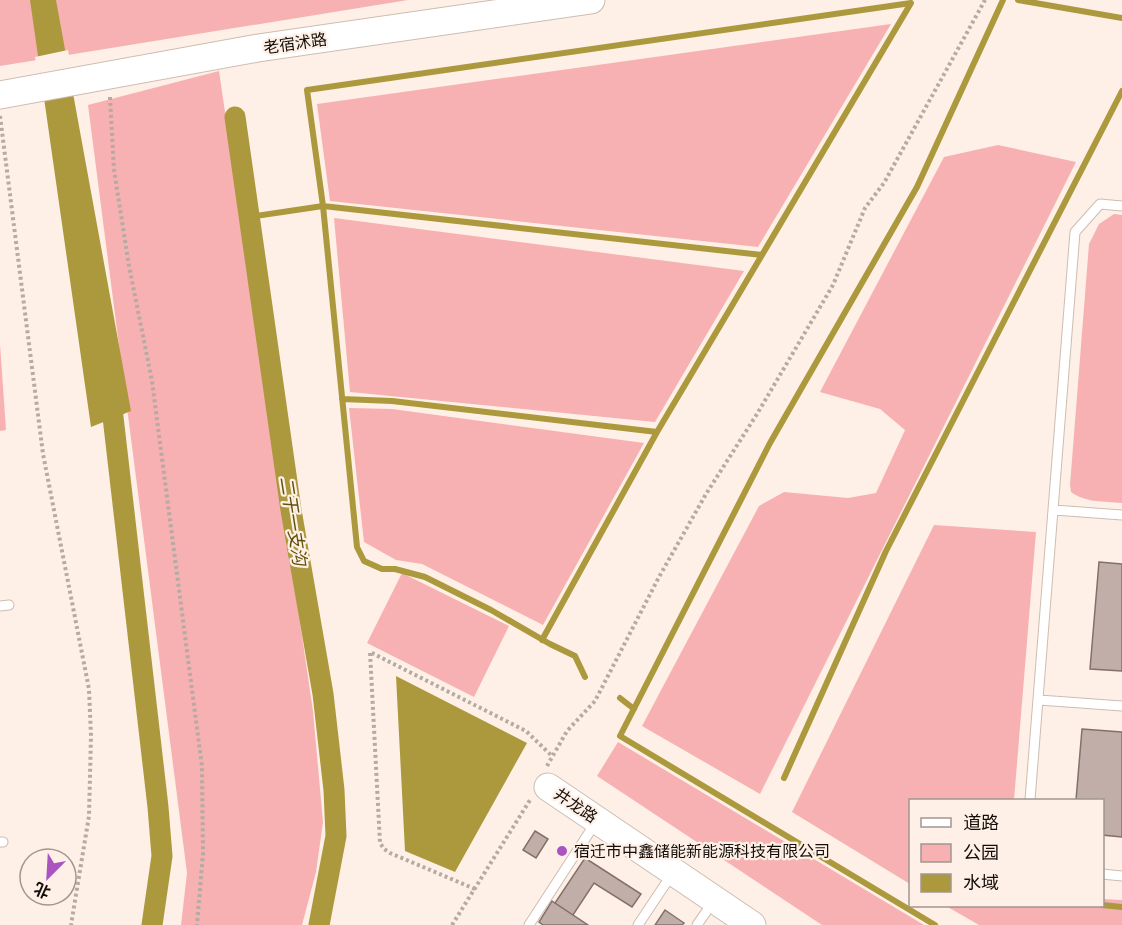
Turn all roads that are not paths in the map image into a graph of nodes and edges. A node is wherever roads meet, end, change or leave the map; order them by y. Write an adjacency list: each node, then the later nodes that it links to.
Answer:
1 (591, 0): 2 (main road, 老宿沭路)
2 (5, 93)
3 (1122, 206): 4 (lane)
4 (1054, 510): 5 (lane); 6 (lane)
5 (1122, 515)
6 (1039, 700): 7 (lane); 9 (lane)
7 (1122, 706)
8 (545, 784): 10 (main road, 井龙路)
9 (1030, 799)
10 (598, 820): 11 (main road, 井龙路); 15 (lane)
11 (674, 872): 14 (main road, 井龙路); 16 (lane)
12 (1104, 874): 13 (lane)
13 (1122, 876)
14 (715, 900): 17 (lane); 18 (main road, 井龙路)
15 (529, 925)
16 (638, 925)
17 (697, 925)
18 (752, 925)

